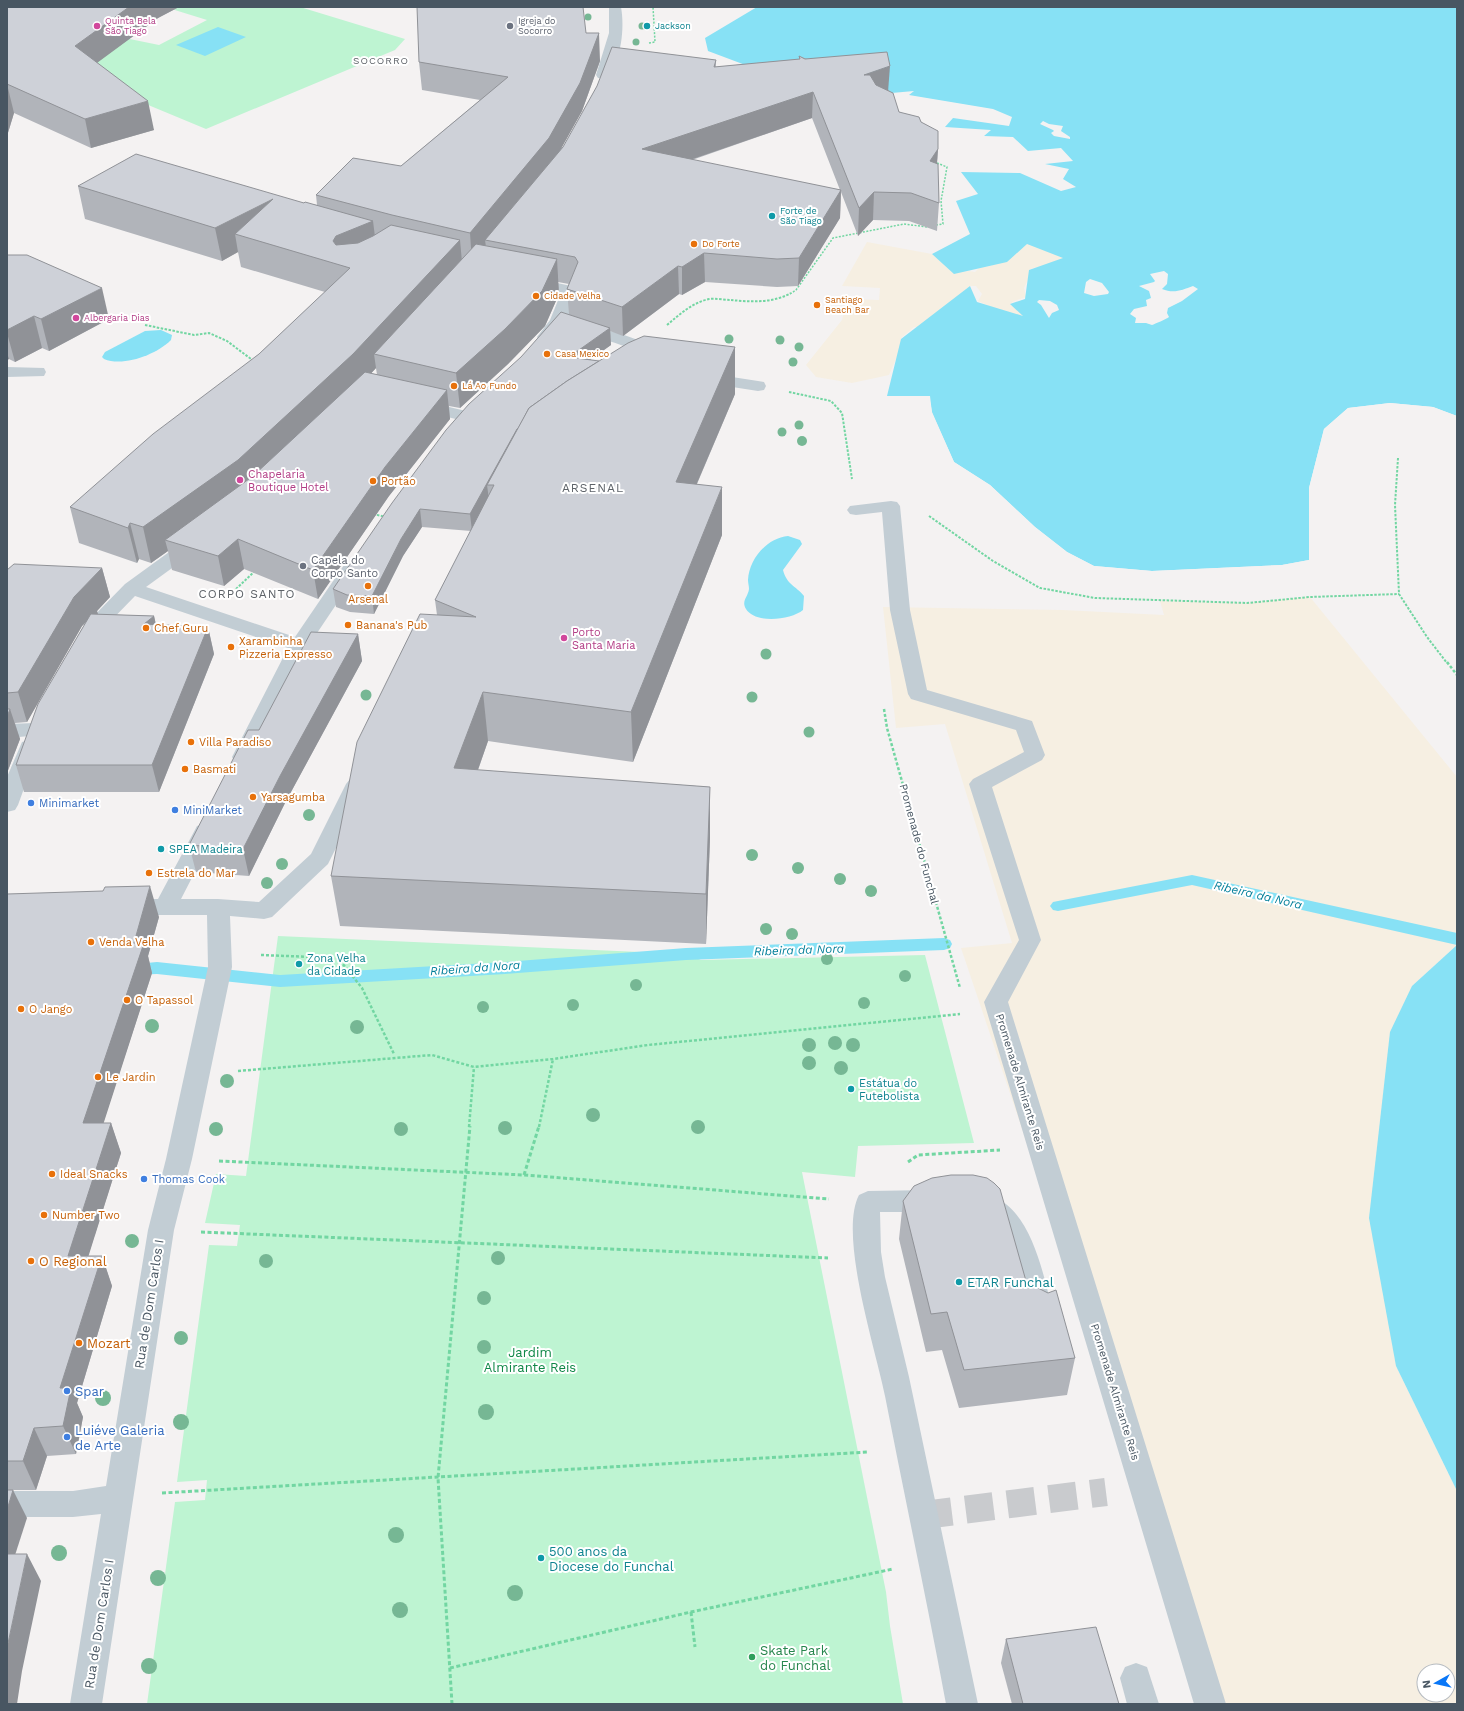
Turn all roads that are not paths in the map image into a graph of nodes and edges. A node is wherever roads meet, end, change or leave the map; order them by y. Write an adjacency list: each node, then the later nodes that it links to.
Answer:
1 (615, 7): 2 (street)
2 (598, 90)
3 (512, 279): 4 (street)
4 (558, 321): 5 (street); 8 (street)
5 (536, 347)
6 (7, 372): 7 (street)
7 (38, 372)
8 (652, 372)
9 (691, 376): 10 (street)
10 (758, 386)
11 (404, 402): 12 (street)
12 (450, 432)
13 (856, 510): 32 (street, Promenade Almirante Reis)
14 (379, 516): 17 (street)
15 (208, 533): 16 (street)
16 (132, 588): 17 (street); 18 (street)
17 (299, 646): 21 (street)
18 (79, 651)
19 (7, 731): 22 (street)
20 (366, 765): 26 (street)
21 (234, 773)
22 (7, 805)
23 (213, 815): 24 (street)
24 (166, 906): 25 (street); 26 (street)
25 (104, 907)
26 (218, 907): 28 (street, Rua de Dom Carlos I)
27 (1041, 1318): 31 (street)
28 (118, 1498): 29 (street); 30 (street, Rua de Dom Carlos I)
29 (7, 1504)
30 (86, 1704)
31 (962, 1704)
32 (1210, 1704)

